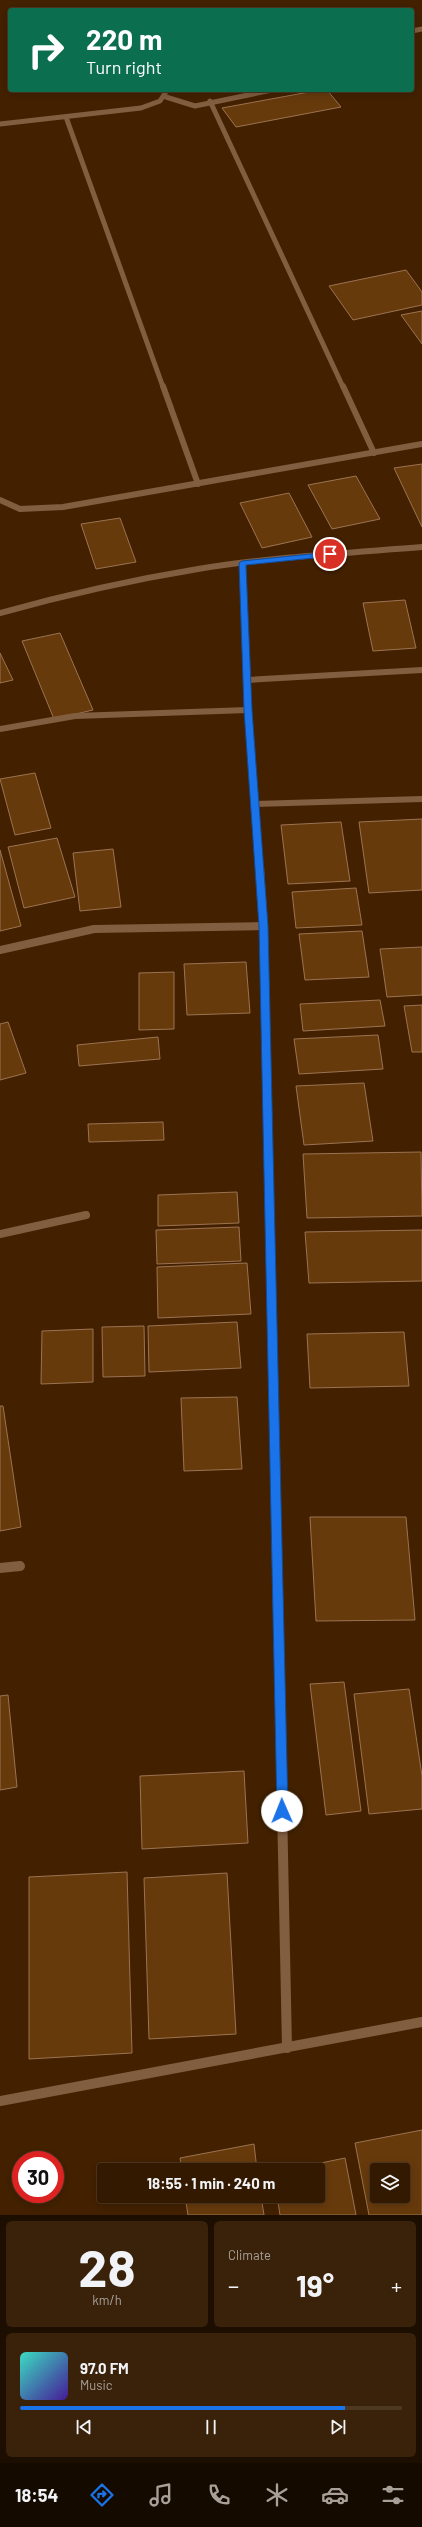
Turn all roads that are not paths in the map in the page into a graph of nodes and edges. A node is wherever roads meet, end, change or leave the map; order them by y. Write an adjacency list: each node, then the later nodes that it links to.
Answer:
1 (167, 92): 3 (street)
2 (261, 92): 4 (street)
3 (166, 97): 4 (street); 5 (street)
4 (210, 101): 8 (street)
5 (66, 117): 6 (street); 9 (street)
6 (0, 124)
7 (422, 444): 8 (street)
8 (374, 453): 9 (street)
9 (198, 484): 10 (street)
10 (0, 500)
11 (422, 547): 12 (street)
12 (242, 563): 13 (street); 15 (street)
13 (0, 613)
14 (422, 670): 15 (street)
15 (247, 680): 16 (street)
16 (248, 710): 17 (street); 19 (street)
17 (0, 729)
18 (422, 799): 19 (street)
19 (255, 804): 20 (street)
20 (264, 926): 21 (street); 27 (street)
21 (0, 950)
22 (86, 1215): 23 (street)
23 (0, 1234)
24 (20, 1566): 25 (street)
25 (0, 1568)
26 (422, 2022): 27 (street)
27 (288, 2048): 28 (street)
28 (0, 2101)

